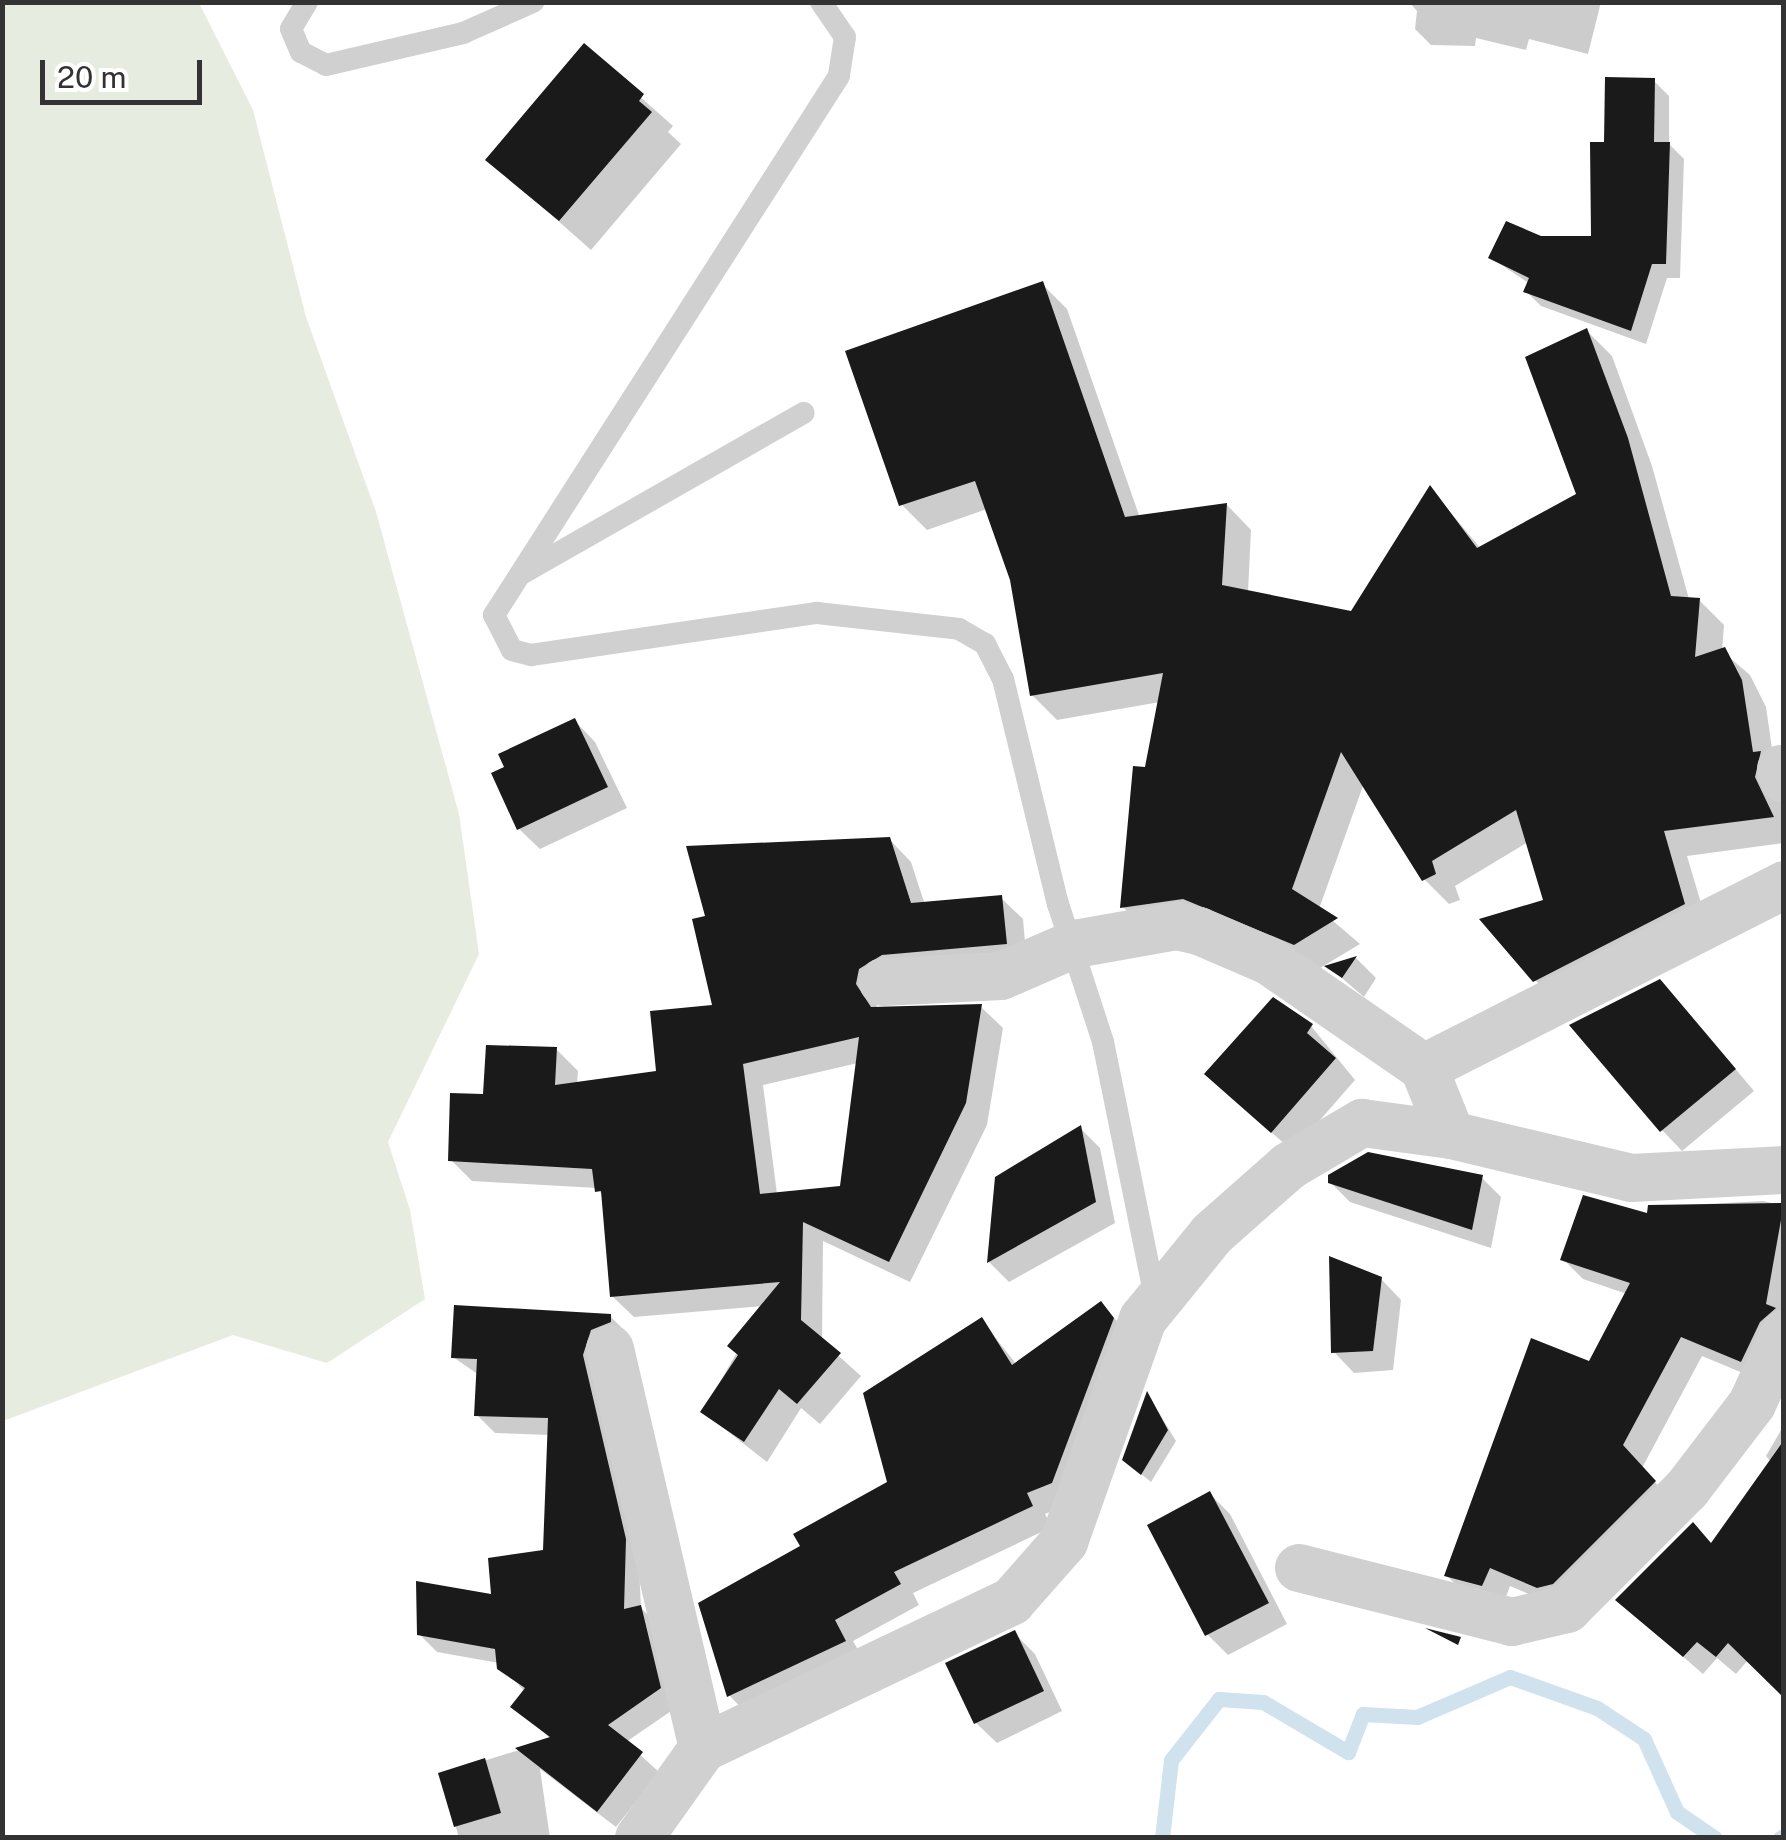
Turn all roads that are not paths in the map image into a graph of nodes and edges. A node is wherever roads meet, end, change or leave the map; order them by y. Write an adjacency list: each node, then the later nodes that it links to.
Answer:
1 (307, 2): 2 (lane)
2 (533, 2)
3 (821, 2): 5 (lane)
4 (804, 414): 5 (lane)
5 (520, 575): 7 (lane)
6 (1784, 885): 9 (street)
7 (1075, 944): 8 (street); 9 (street); 12 (lane)
8 (884, 982)
9 (1424, 1068): 10 (street)
10 (1451, 1135): 11 (street); 12 (street)
11 (1784, 1170)
12 (1156, 1304): 16 (street)
13 (1784, 1334): 15 (street)
14 (610, 1348): 16 (street)
15 (1299, 1568)
16 (703, 1748): 17 (street)
17 (639, 1838)

